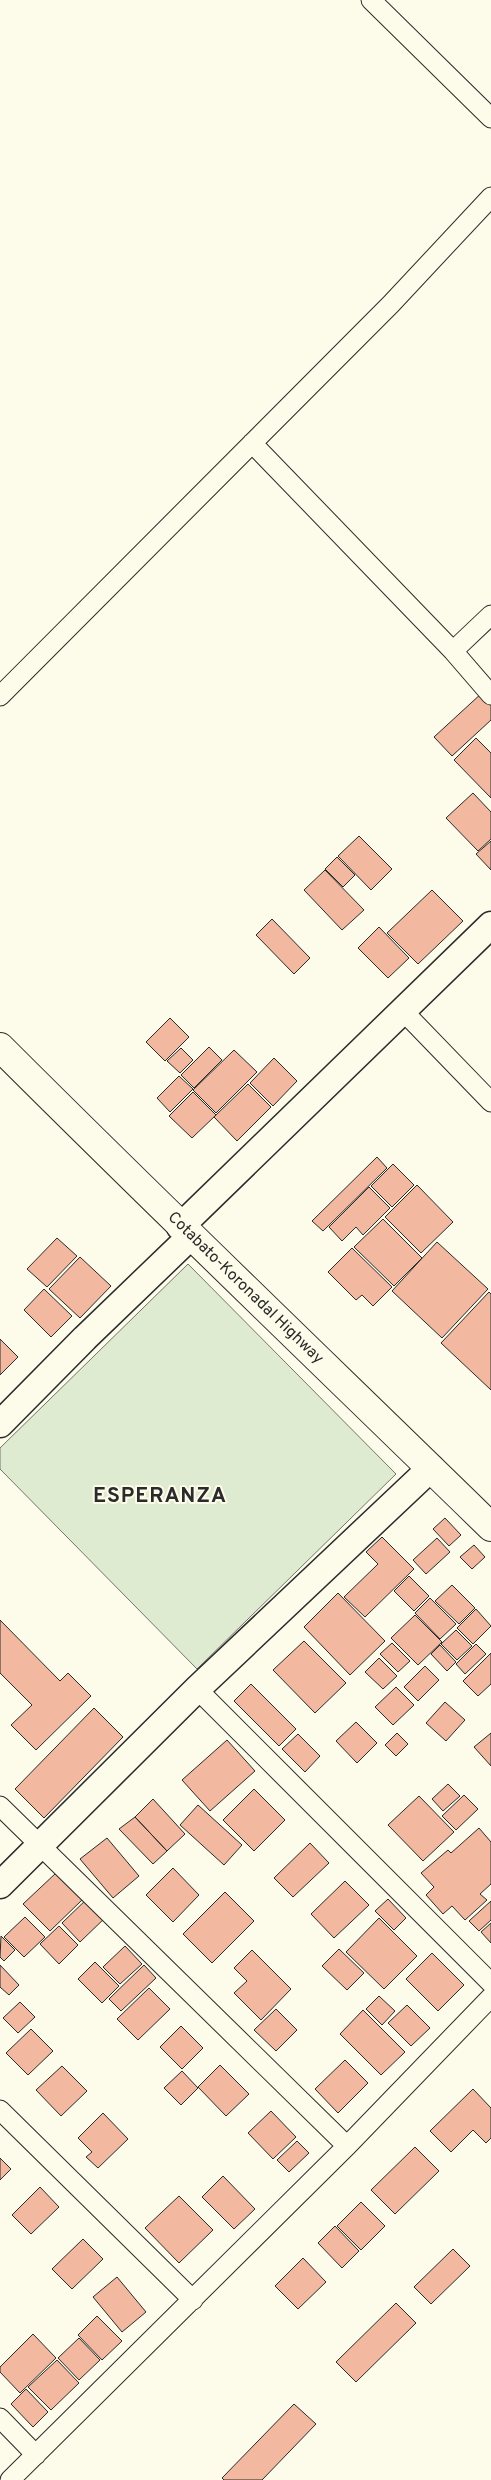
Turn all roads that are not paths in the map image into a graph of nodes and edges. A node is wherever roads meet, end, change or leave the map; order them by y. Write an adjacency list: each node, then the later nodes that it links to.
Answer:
1 (371, 0): 2 (street)
2 (491, 118)
3 (491, 198): 4 (street)
4 (252, 442): 6 (street); 7 (street)
5 (491, 614): 6 (street)
6 (453, 651): 8 (street)
7 (0, 696)
8 (491, 696)
9 (491, 925): 10 (street)
10 (402, 1011): 12 (street); 13 (street)
11 (0, 1047): 13 (highway, Cotabato-Koronadal Highway)
12 (491, 1102)
13 (185, 1231): 14 (street); 15 (highway, Cotabato-Koronadal Highway)
14 (0, 1424)
15 (431, 1468): 16 (highway, Cotabato-Koronadal Highway); 17 (street)
16 (491, 1527)
17 (197, 1689): 19 (street); 21 (street)
18 (0, 1806): 19 (street)
19 (42, 1846): 20 (street); 24 (street)
20 (0, 1886)
21 (491, 1983)
22 (491, 1997): 24 (street)
23 (0, 2110): 25 (street)
24 (347, 2146): 25 (street)
25 (193, 2300): 27 (street)
26 (0, 2418): 27 (street)
27 (36, 2455): 28 (street)
28 (10, 2480)

